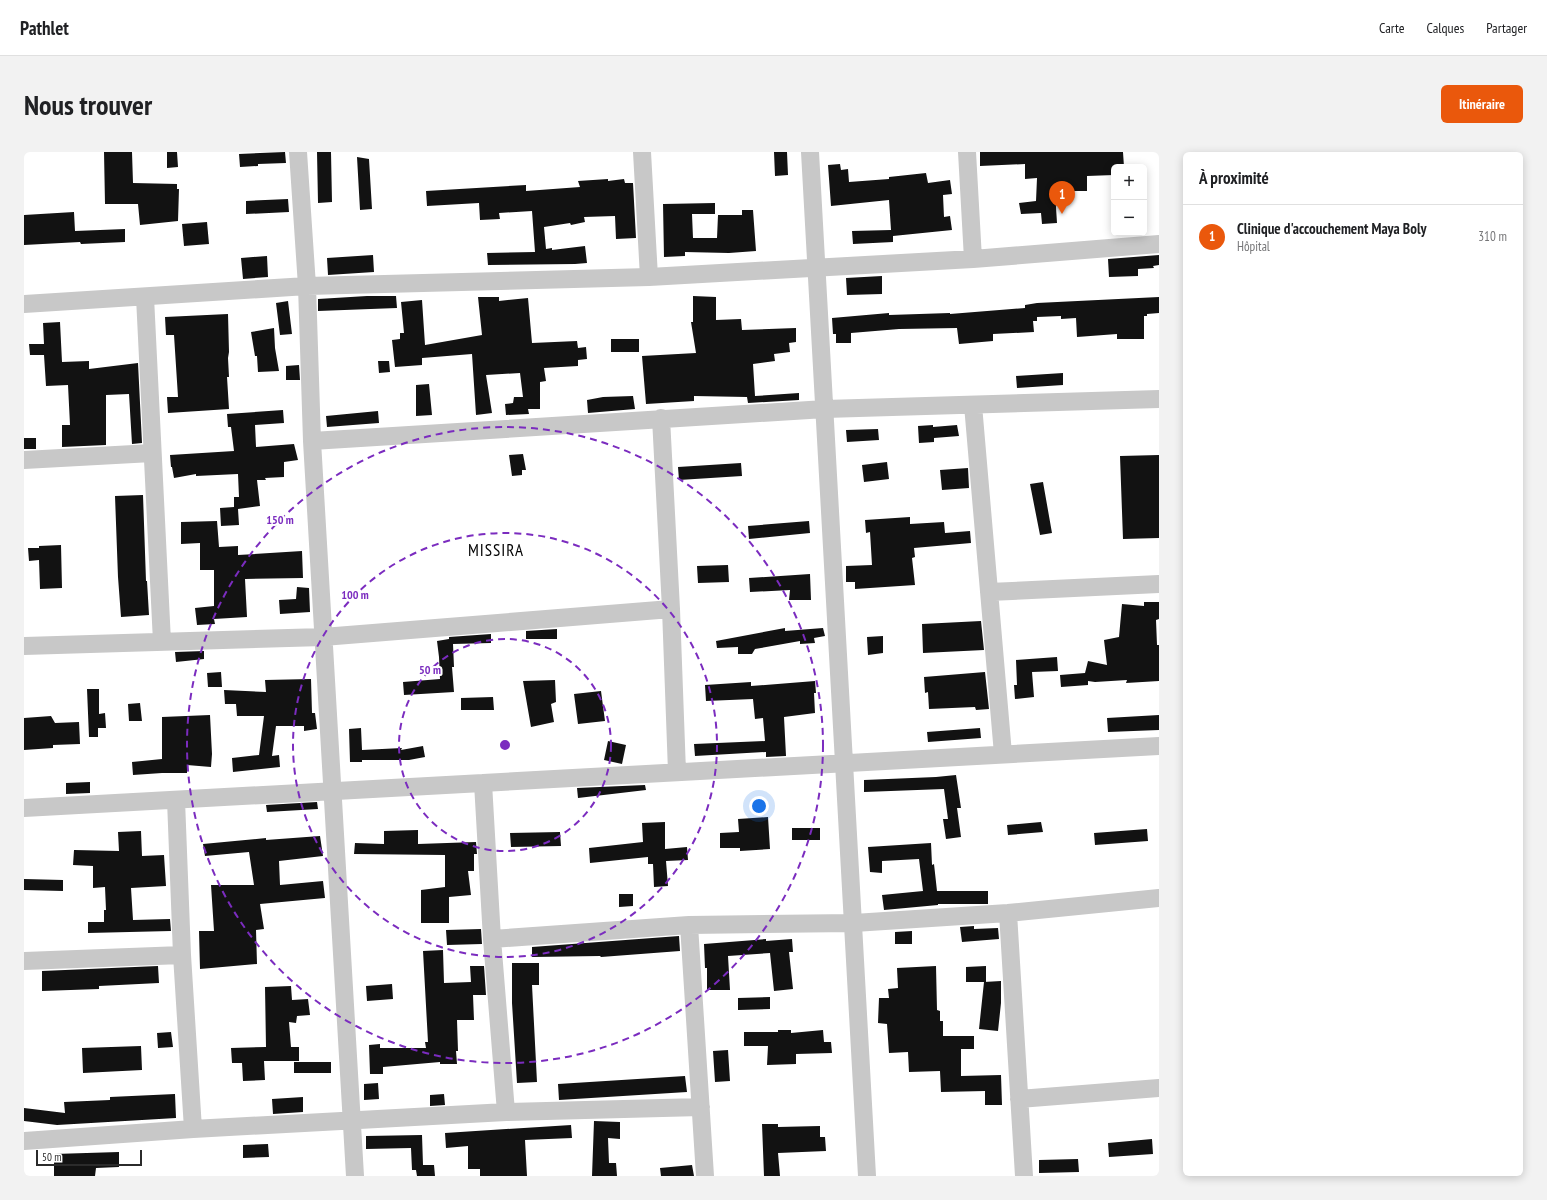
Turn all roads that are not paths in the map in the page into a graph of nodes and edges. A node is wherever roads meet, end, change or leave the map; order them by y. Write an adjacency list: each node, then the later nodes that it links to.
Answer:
1 (298, 152): 9 (street)
2 (642, 152): 8 (street)
3 (810, 152): 7 (street)
4 (967, 152): 6 (street)
5 (1159, 244): 6 (street)
6 (973, 259): 7 (street)
7 (817, 268): 8 (street); 14 (street)
8 (649, 277): 9 (street)
9 (307, 286): 10 (street); 16 (street)
10 (145, 297): 11 (street); 17 (street)
11 (24, 304)
12 (1159, 399): 13 (street)
13 (974, 405): 14 (street); 20 (street)
14 (825, 409): 15 (street); 27 (street)
15 (661, 418): 16 (street); 21 (street)
16 (312, 441): 22 (street)
17 (152, 453): 18 (street); 23 (street)
18 (24, 460)
19 (1159, 584): 20 (street)
20 (989, 592): 26 (street)
21 (671, 609): 22 (street); 28 (street)
22 (323, 637): 23 (street); 30 (street)
23 (162, 642): 24 (street)
24 (24, 646)
25 (1159, 746): 26 (street)
26 (1003, 754): 27 (street)
27 (845, 763): 28 (street); 35 (street)
28 (677, 772): 29 (street)
29 (483, 783): 30 (street); 37 (street)
30 (332, 791): 31 (street); 44 (street)
31 (176, 800): 32 (street); 38 (street)
32 (24, 808)
33 (1159, 898): 34 (street)
34 (1008, 913): 35 (street); 41 (street)
35 (854, 923): 36 (street); 49 (street)
36 (689, 925): 37 (street); 42 (street)
37 (492, 938): 43 (street)
38 (182, 955): 39 (street); 45 (street)
39 (24, 961)
40 (1159, 1088): 41 (street)
41 (1019, 1099): 50 (street)
42 (701, 1107): 43 (street); 48 (street)
43 (506, 1112): 44 (street)
44 (351, 1120): 45 (street); 47 (street)
45 (193, 1129): 46 (street)
46 (24, 1141)
47 (354, 1176)
48 (705, 1176)
49 (867, 1176)
50 (1024, 1176)

